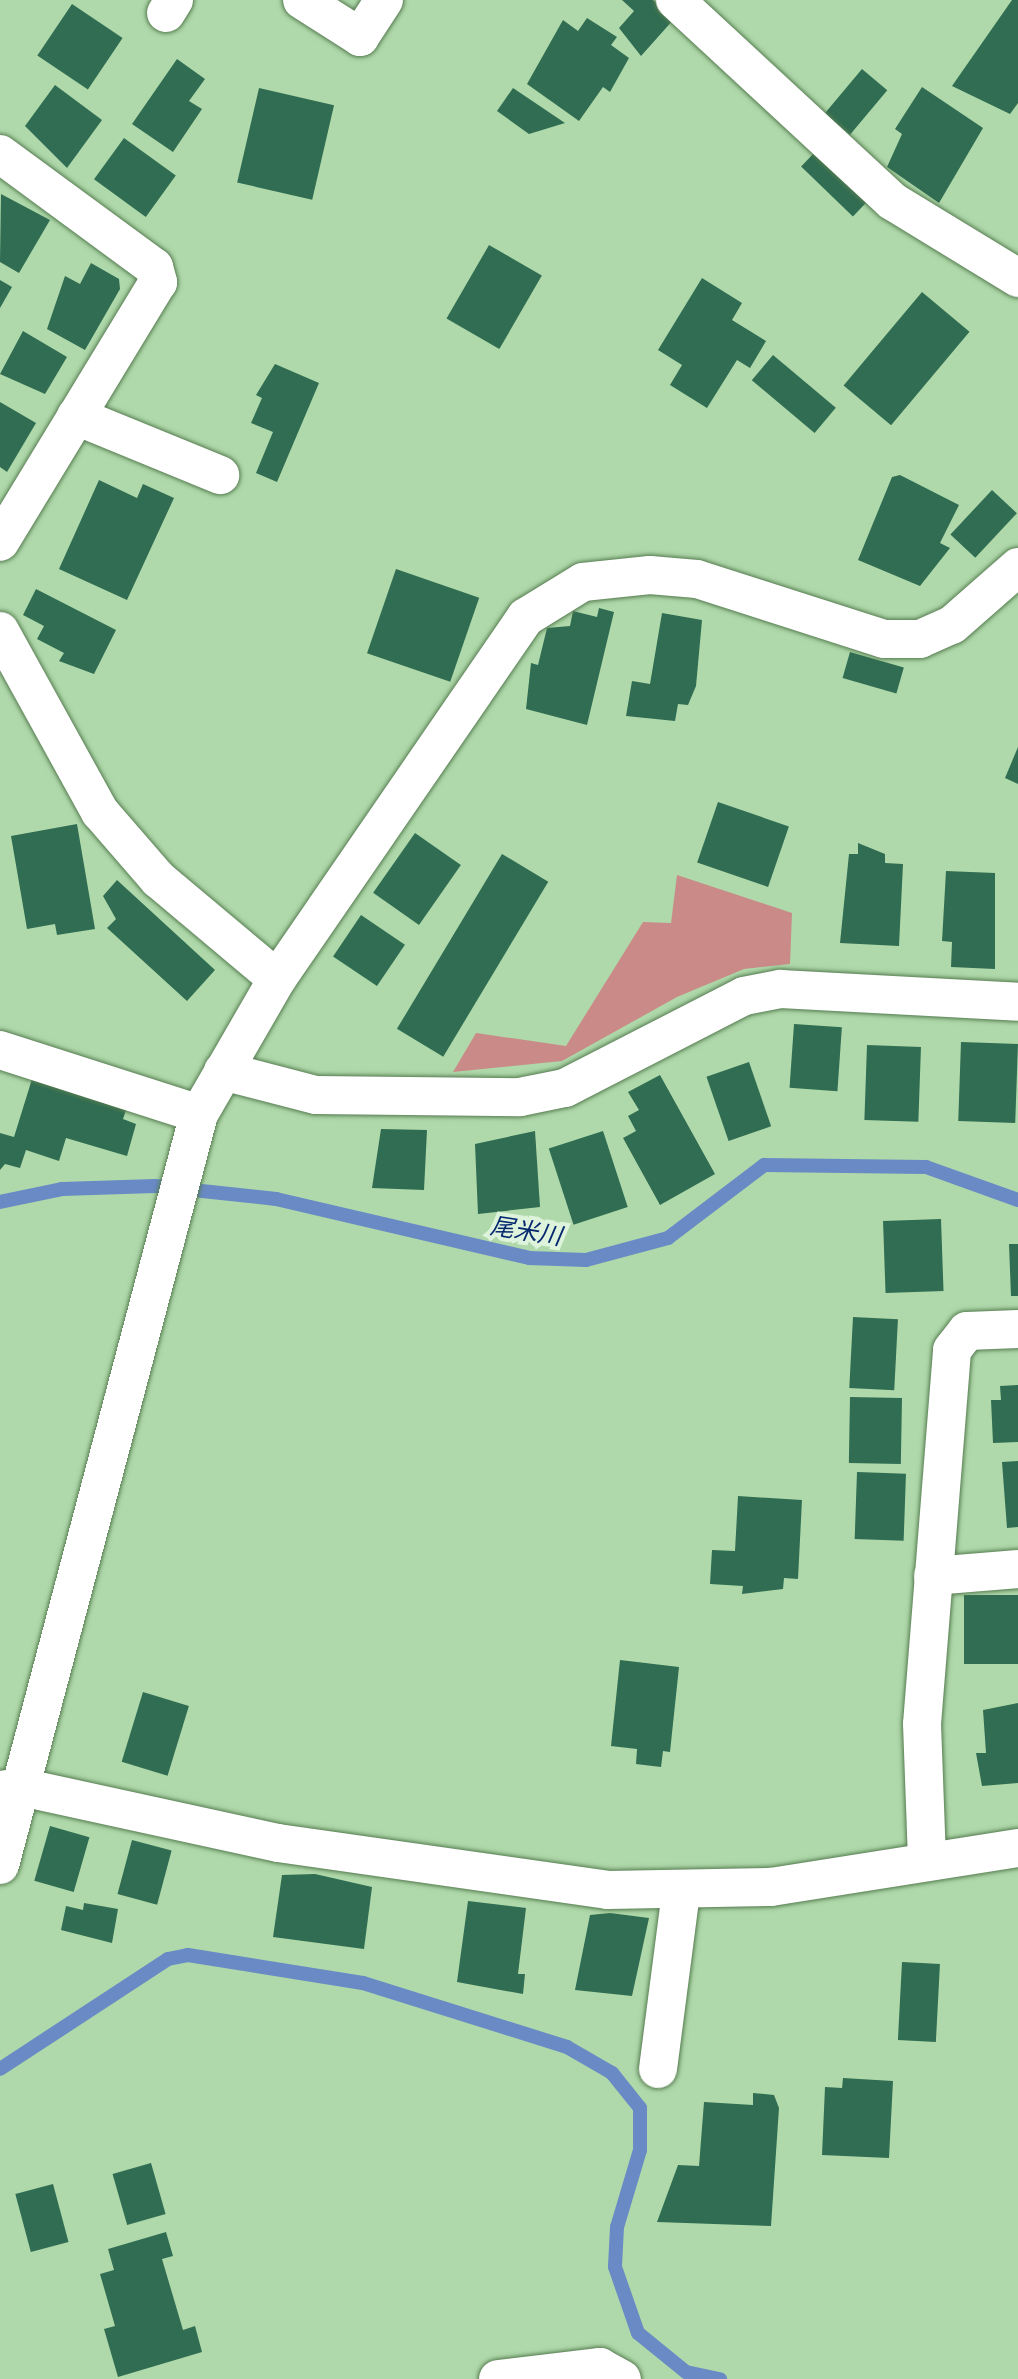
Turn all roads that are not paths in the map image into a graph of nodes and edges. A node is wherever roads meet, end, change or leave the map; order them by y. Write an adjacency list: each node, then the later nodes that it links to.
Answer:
1 (302, 0): 2 (street)
2 (384, 0)
3 (675, 0): 5 (street)
4 (0, 154): 6 (street)
5 (1018, 278)
6 (76, 416): 7 (street); 8 (street)
7 (220, 475)
8 (0, 542)
9 (1018, 567): 11 (street)
10 (0, 631): 11 (street)
11 (277, 979): 14 (street)
12 (1018, 1002): 14 (street)
13 (0, 1050): 15 (street)
14 (223, 1071): 15 (street)
15 (199, 1114): 19 (street)
16 (1018, 1329): 18 (street)
17 (1018, 1569): 18 (street)
18 (933, 1576): 21 (street)
19 (11, 1789): 22 (street); 23 (street)
20 (1018, 1848): 21 (street)
21 (927, 1860): 23 (street)
22 (0, 1865)
23 (681, 1892): 24 (street)
24 (658, 2069)
25 (498, 2379): 26 (street)
26 (622, 2379)

